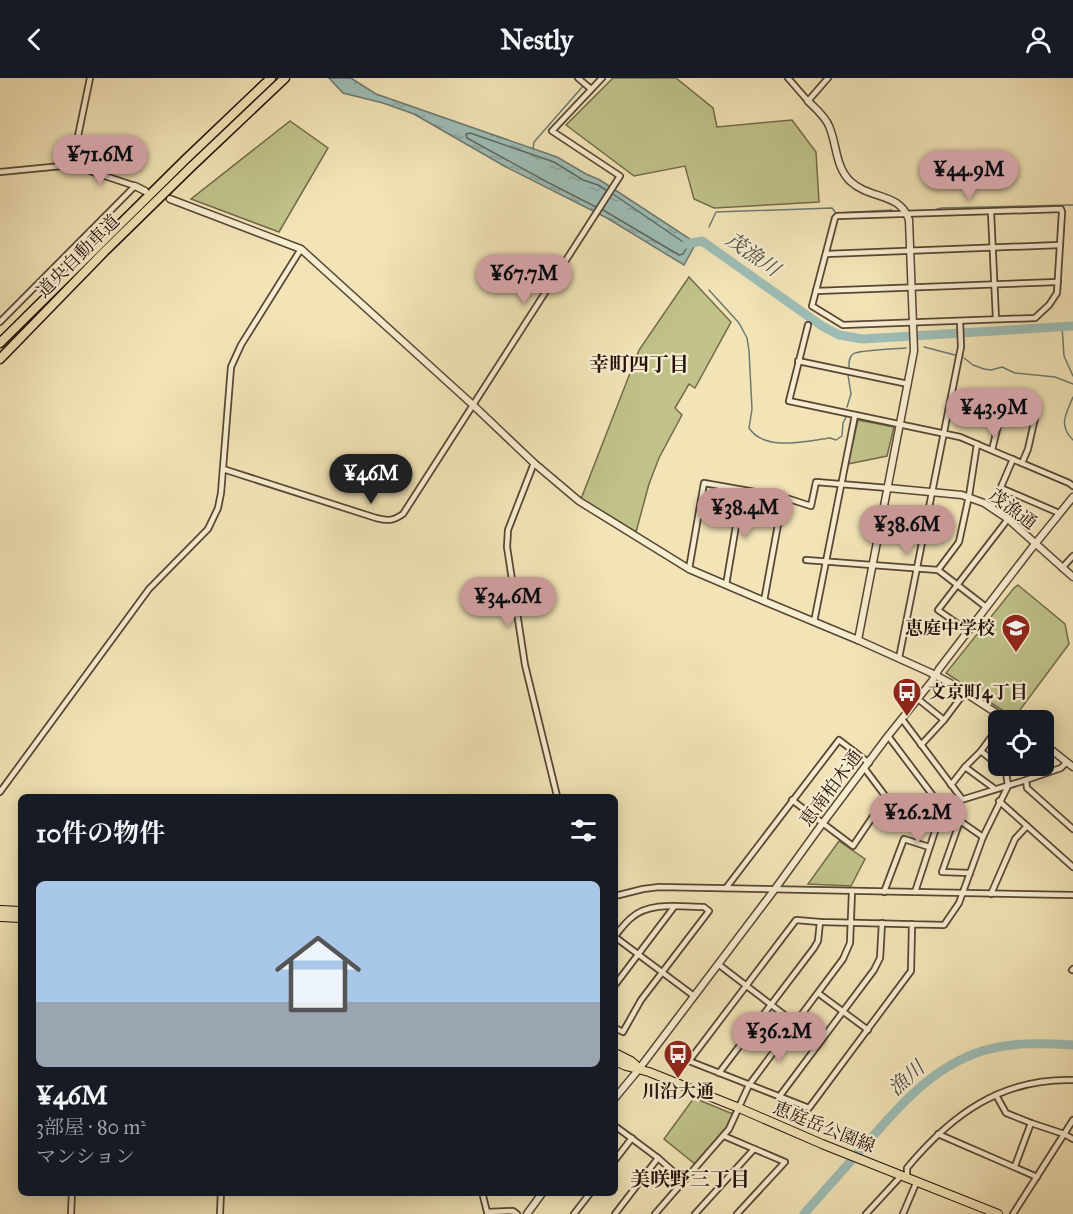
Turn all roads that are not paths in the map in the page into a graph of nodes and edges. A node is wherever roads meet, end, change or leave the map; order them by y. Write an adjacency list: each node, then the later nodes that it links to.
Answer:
1 (90, 78): 10 (street)
2 (271, 78): 31 (highway, 道央自動車道)
3 (285, 78): 32 (highway, 道央自動車道)
4 (578, 78): 8 (street)
5 (602, 78): 8 (street)
6 (788, 78): 9 (street)
7 (828, 78): 9 (street)
8 (587, 86): 35 (street)
9 (808, 101): 16 (street)
10 (72, 165): 11 (street); 12 (street)
11 (0, 172)
12 (135, 186): 13 (street); 27 (street)
13 (145, 191)
14 (170, 199): 19 (street)
15 (991, 212): 16 (street); 17 (street); 18 (street)
16 (907, 214): 20 (street); 21 (street)
17 (1060, 245): 18 (street); 22 (street)
18 (993, 248): 20 (street); 23 (street)
19 (301, 249): 35 (street); 44 (street)
20 (910, 251): 21 (street); 24 (street)
21 (826, 254): 25 (street)
22 (1058, 282): 23 (street); 26 (street)
23 (994, 285): 24 (street); 26 (street)
24 (912, 287): 25 (street); 29 (street)
25 (816, 291): 29 (street)
26 (996, 319): 28 (street)
27 (0, 322)
28 (960, 322): 29 (street); 38 (street)
29 (913, 324): 34 (street)
30 (808, 325): 33 (street)
31 (0, 343)
32 (0, 359)
33 (798, 361): 34 (street); 36 (street)
34 (908, 384): 37 (street)
35 (473, 405): 42 (street); 44 (street)
36 (855, 415): 37 (street); 45 (street)
37 (899, 424): 38 (street); 47 (street)
38 (943, 434): 39 (street); 50 (street)
39 (977, 444): 40 (street); 51 (street)
40 (992, 450): 41 (street); 43 (street)
41 (1013, 459): 43 (street); 48 (street)
42 (534, 463): 64 (street); 97 (street)
43 (1022, 463): 46 (street)
44 (223, 469): 96 (street)
45 (841, 485): 47 (street); 52 (street); 60 (street)
46 (1073, 486)
47 (888, 488): 50 (street, 茂漁通); 61 (street)
48 (1001, 488): 54 (street); 55 (street)
49 (742, 490): 52 (street); 64 (street); 67 (street)
50 (932, 491): 51 (street, 茂漁通); 62 (street)
51 (969, 496): 54 (street, 茂漁通); 65 (street)
52 (783, 497): 69 (street)
53 (1073, 497): 55 (street, 恵南柏木通)
54 (992, 508): 56 (street, 茂漁通)
55 (1059, 513): 57 (street, 恵南柏木通)
56 (1008, 519): 57 (street, 茂漁通); 68 (street)
57 (1035, 544): 63 (street, 茂漁通); 70 (street, 恵南柏木通)
58 (1073, 556): 63 (street)
59 (806, 560): 60 (street)
60 (826, 562): 61 (street); 71 (street)
61 (873, 565): 62 (street); 73 (street)
62 (916, 568): 65 (street); 74 (street)
63 (1062, 568): 66 (street, 茂漁通)
64 (689, 569): 67 (street)
65 (938, 570): 68 (street)
66 (1073, 577)
67 (726, 585): 69 (street)
68 (958, 585): 70 (street); 72 (street)
69 (764, 602): 71 (street)
70 (987, 607): 72 (street, 恵南柏木通)
71 (814, 622): 73 (street)
72 (968, 631): 75 (street, 恵南柏木通)
73 (858, 640): 74 (street)
74 (899, 658): 75 (street)
75 (936, 675): 76 (street); 77 (street, 恵南柏木通)
76 (964, 692): 78 (street); 80 (street)
77 (918, 699): 79 (street, 恵南柏木通); 80 (street)
78 (991, 710)
79 (902, 719): 81 (street, 恵南柏木通); 83 (street)
80 (944, 720): 83 (street)
81 (888, 736): 88 (street, 恵南柏木通); 101 (street)
82 (988, 741): 84 (street)
83 (921, 745): 93 (street)
84 (981, 751): 86 (street); 89 (street)
85 (1054, 752): 87 (street)
86 (988, 757)
87 (1067, 762): 90 (street); 92 (street)
88 (867, 766): 99 (street); 103 (street, 恵南柏木通); 103 (street)
89 (965, 767): 93 (street); 95 (street)
90 (1073, 767)
91 (1007, 776): 94 (street)
92 (1026, 780): 94 (street); 105 (street)
93 (951, 785): 98 (street)
94 (1008, 786): 95 (street); 100 (street)
95 (995, 789): 98 (street)
96 (0, 792)
97 (557, 794)
98 (962, 799): 101 (street)
99 (792, 800): 103 (street); 110 (street)
100 (999, 801): 104 (street); 106 (street)
101 (942, 805): 102 (street); 107 (street)
102 (919, 813)
103 (822, 824): 111 (street, 恵南柏木通)
104 (1027, 826): 108 (street); 116 (street)
105 (1073, 829)
106 (983, 837): 109 (street); 109 (street)
107 (929, 847): 113 (street); 114 (street)
108 (1073, 867)
109 (970, 873): 115 (street)
110 (726, 888): 111 (street); 117 (street)
111 (775, 889): 112 (street); 131 (street, 恵南柏木通)
112 (852, 891): 113 (street); 125 (street)
113 (884, 892): 114 (street)
114 (915, 892): 115 (street)
115 (962, 893): 116 (street); 127 (street)
116 (991, 894): 118 (street)
117 (618, 895)
118 (1073, 895)
119 (674, 907): 128 (street); 130 (street); 132 (street)
120 (0, 910): 121 (main road)
121 (18, 911)
122 (0, 917): 123 (main road)
123 (18, 918)
124 (820, 922): 125 (street); 134 (street); 137 (street)
125 (851, 923): 126 (street); 135 (street)
126 (882, 923): 127 (street); 138 (street)
127 (912, 924): 141 (street)
128 (618, 932)
129 (618, 938): 130 (street)
130 (638, 954): 132 (street); 133 (street)
131 (718, 964): 134 (street); 136 (street, 恵南柏木通)
132 (662, 972): 136 (street); 140 (street)
133 (618, 981)
134 (747, 986): 137 (street); 145 (street)
135 (818, 993): 138 (street); 139 (street)
136 (694, 996): 144 (street, 恵南柏木通)
137 (772, 1004): 139 (street); 145 (street)
138 (843, 1011): 141 (street); 150 (street)
139 (795, 1023): 147 (street)
140 (618, 1030)
141 (868, 1030): 150 (street)
142 (618, 1054): 144 (main road, 恵庭岳公園線)
143 (618, 1062): 144 (main road, 恵庭岳公園線)
144 (639, 1069): 148 (street, 恵南柏木通); 151 (main road, 恵庭岳公園線)
145 (719, 1073): 147 (street)
146 (1073, 1080): 149 (street)
147 (749, 1085): 150 (street); 151 (street)
148 (618, 1094)
149 (996, 1095): 153 (street); 155 (street)
150 (779, 1097)
151 (739, 1108): 157 (street); 164 (main road, 恵庭岳公園線)
152 (1073, 1120): 156 (street)
153 (1031, 1123): 156 (street); 163 (street)
154 (618, 1128): 158 (street)
155 (938, 1134): 163 (street); 164 (street)
156 (1064, 1134): 159 (street); 165 (street)
157 (724, 1136): 160 (street); 166 (street)
158 (632, 1138): 161 (street); 162 (street)
159 (1073, 1139)
160 (754, 1149): 180 (street); 181 (street)
161 (618, 1156)
162 (658, 1158): 166 (street); 178 (street)
163 (1014, 1166): 165 (street)
164 (904, 1176): 167 (main road, 恵庭岳公園線); 182 (street)
165 (1037, 1177): 185 (street)
166 (684, 1181): 179 (street)
167 (917, 1181): 183 (street); 184 (main road, 恵庭岳公園線)
168 (72, 1196): 173 (street)
169 (221, 1196): 174 (street)
170 (483, 1196): 175 (street)
171 (540, 1196): 176 (street)
172 (588, 1196): 177 (street)
173 (71, 1214)
174 (220, 1214)
175 (517, 1214)
176 (527, 1214)
177 (574, 1214)
178 (615, 1214)
179 (655, 1214)
180 (695, 1214)
181 (737, 1214)
182 (866, 1214)
183 (903, 1214)
184 (998, 1214)
185 (1013, 1214)

